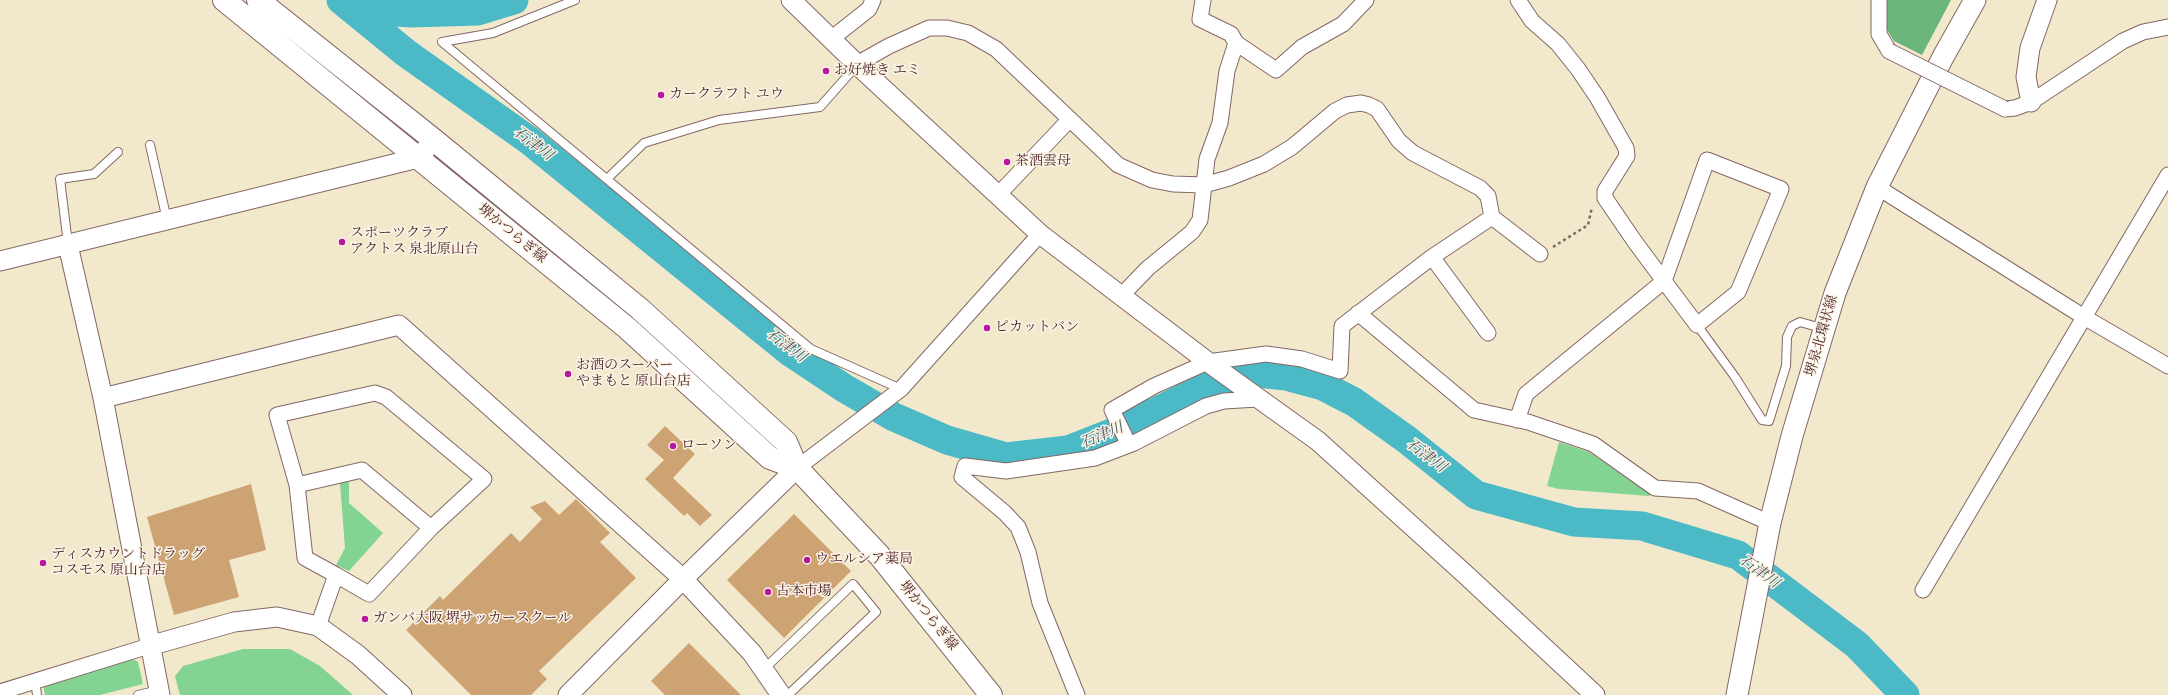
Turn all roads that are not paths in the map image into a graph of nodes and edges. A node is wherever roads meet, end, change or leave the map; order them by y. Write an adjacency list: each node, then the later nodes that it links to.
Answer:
1 (224, 0): 21 (main road, 堺かつらぎ線)
2 (258, 0): 18 (main road, 堺かつらぎ線)
3 (575, 0): 23 (lane)
4 (791, 0): 13 (street)
5 (873, 0): 13 (street)
6 (1203, 0): 14 (street)
7 (1366, 0): 14 (street)
8 (1518, 0): 34 (street)
9 (1879, 0): 16 (street, bridge)
10 (1975, 0): 25 (main road, 堺泉北環状線)
11 (2047, 0): 16 (street)
12 (2168, 27): 16 (street)
13 (831, 39): 15 (street)
14 (1236, 43): 24 (street)
15 (857, 64): 17 (street); 23 (lane); 26 (street)
16 (2031, 102)
17 (1070, 119): 24 (street); 26 (street)
18 (434, 140): 21 (street); 48 (main road, 堺かつらぎ線)
19 (150, 145): 28 (lane)
20 (118, 152): 30 (lane)
21 (418, 158): 28 (street); 48 (main road, 堺かつらぎ線)
22 (2168, 175): 37 (street)
23 (608, 178): 43 (lane)
24 (1204, 185): 27 (street); 35 (street)
25 (1877, 187): 37 (street); 39 (main road, 堺泉北環状線)
26 (998, 196): 29 (street)
27 (1492, 217): 31 (street); 32 (street)
28 (167, 220): 30 (street)
29 (1040, 234): 35 (street); 43 (street)
30 (68, 245): 33 (street); 44 (street)
31 (1540, 254)
32 (1432, 257): 36 (street); 40 (street)
33 (0, 261)
34 (1664, 281): 38 (street); 38 (street); 46 (street)
35 (1121, 296): 41 (street)
36 (1358, 313): 41 (street); 46 (street)
37 (2084, 317): 42 (street); 54 (street)
38 (1697, 325): 39 (lane)
39 (1825, 329): 50 (main road, 堺泉北環状線)
40 (1488, 333)
41 (1210, 363): 45 (street); 47 (street)
42 (2168, 366)
43 (896, 392): 48 (street)
44 (103, 398): 53 (street); 56 (street)
45 (1256, 398): 47 (street); 68 (street)
46 (1517, 420): 50 (street)
47 (1129, 445): 67 (street)
48 (797, 468): 53 (street); 66 (main road, 堺かつらぎ線)
49 (297, 485): 51 (street); 51 (street); 52 (street)
50 (1770, 523): 69 (main road, 堺泉北環状線)
51 (431, 528): 52 (street)
52 (336, 576): 55 (street)
53 (683, 579): 57 (street); 63 (street)
54 (1923, 590)
55 (318, 626): 56 (street); 62 (street)
56 (149, 646): 58 (street); 60 (street)
57 (763, 670): 64 (street); 65 (lane)
58 (36, 688): 59 (street)
59 (0, 692)
60 (159, 693): 61 (lane)
61 (138, 695)
62 (402, 695)
63 (568, 695)
64 (781, 695)
65 (788, 695)
66 (991, 695)
67 (1077, 695)
68 (1595, 695)
69 (1738, 695)

